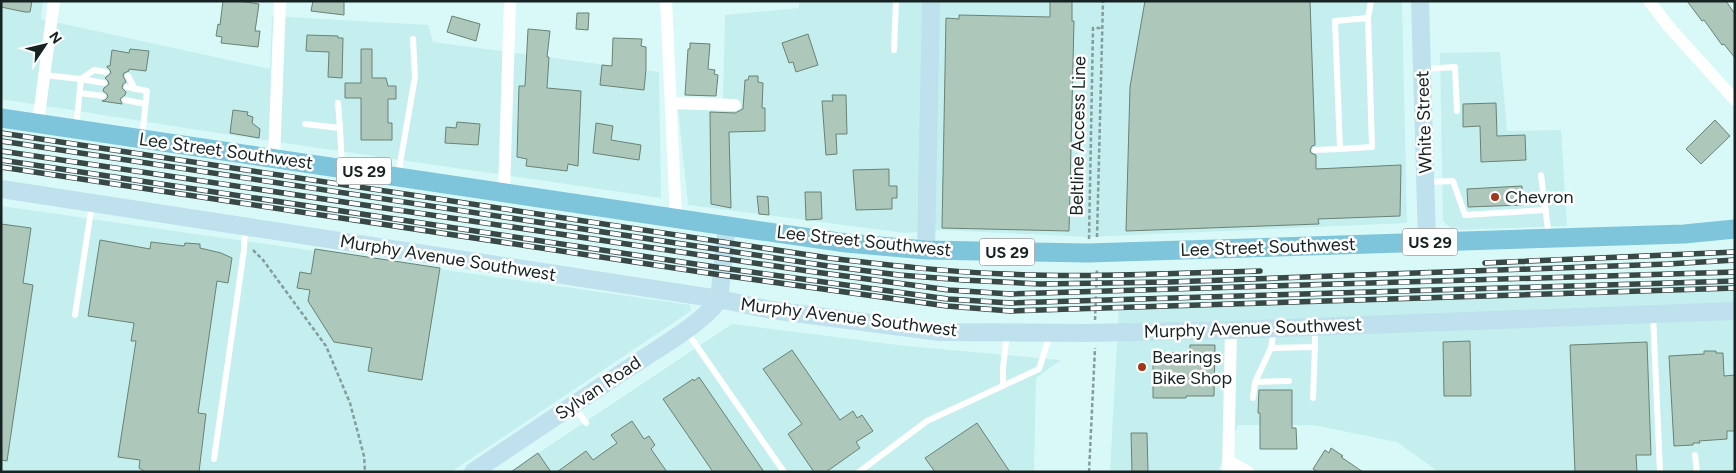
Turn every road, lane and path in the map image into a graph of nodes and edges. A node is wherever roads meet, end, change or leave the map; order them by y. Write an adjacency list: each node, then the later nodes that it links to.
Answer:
1 (54, 1): 16 (street)
2 (280, 1): 39 (street)
3 (510, 1): 45 (street)
4 (666, 1): 27 (street)
5 (896, 1): 13 (lane)
6 (931, 1): 54 (street)
7 (1371, 1): 10 (lane)
8 (1420, 1): 14 (street, White Street)
9 (1650, 1): 25 (street)
10 (1368, 18): 37 (lane); 37 (lane)
11 (1102, 28): 55 (path, Beltline Access Line)
12 (413, 39): 42 (lane)
13 (894, 50)
14 (1423, 69): 30 (lane); 43 (street, White Street)
15 (106, 72): 18 (lane)
16 (44, 75): 18 (lane); 32 (street)
17 (128, 76): 21 (lane)
18 (81, 79): 19 (lane); 22 (lane)
19 (104, 83)
20 (126, 86): 21 (lane)
21 (136, 89): 28 (lane)
22 (80, 92): 23 (lane); 35 (lane)
23 (102, 96)
24 (125, 100): 28 (lane)
25 (1735, 100)
26 (338, 103): 34 (lane)
27 (671, 103): 29 (street); 48 (street)
28 (146, 104): 36 (lane)
29 (735, 105)
30 (1457, 111)
31 (1, 118): 32 (main road, Lee Street Southwest / US 29)
32 (38, 123): 35 (main road, Lee Street Southwest / US 29)
33 (305, 124): 34 (lane)
34 (340, 128): 40 (lane)
35 (76, 129): 36 (main road, Lee Street Southwest / US 29)
36 (142, 139): 39 (main road, Lee Street Southwest / US 29)
37 (1340, 149): 38 (lane)
38 (1315, 150)
39 (274, 158): 40 (main road, Lee Street Southwest / US 29)
40 (342, 168): 42 (main road, Lee Street Southwest / US 29)
41 (1541, 175): 47 (lane)
42 (398, 176): 45 (main road, Lee Street Southwest / US 29)
43 (1426, 182): 47 (lane); 53 (street, White Street)
44 (1, 189): 46 (street, Murphy Avenue Southwest)
45 (504, 192): 48 (main road, Lee Street Southwest / US 29)
46 (92, 203): 51 (street, Murphy Avenue Southwest); 59 (lane)
47 (1546, 210): 52 (lane)
48 (676, 218): 49 (main road, Lee Street Southwest / US 29)
49 (727, 226): 54 (main road, Lee Street Southwest / US 29); 56 (street)
50 (1735, 229): 52 (main road, Lee Street Southwest / US 29)
51 (245, 234): 56 (street, Murphy Avenue Southwest); 76 (lane); 78 (path)
52 (1549, 238): 53 (main road, Lee Street Southwest / US 29)
53 (1427, 242): 55 (main road, Lee Street Southwest / US 29)
54 (926, 250): 55 (main road, Lee Street Southwest / US 29)
55 (1088, 253)
56 (719, 299): 62 (street, Sylvan Road); 64 (street, Murphy Avenue Southwest)
57 (1735, 311): 58 (street, Murphy Avenue Southwest)
58 (1652, 314): 60 (street, Murphy Avenue Southwest); 83 (lane)
59 (75, 315)
60 (1315, 326): 61 (street, Murphy Avenue Southwest); 66 (lane)
61 (1274, 328): 63 (street, Murphy Avenue Southwest); 67 (lane)
62 (684, 329): 73 (street, Sylvan Road); 80 (lane)
63 (1231, 330): 65 (street, Murphy Avenue Southwest); 77 (street)
64 (1007, 332): 65 (street, Murphy Avenue Southwest); 70 (lane)
65 (1050, 332): 70 (lane)
66 (1316, 347): 67 (lane); 72 (lane)
67 (1271, 348): 69 (lane)
68 (1289, 381): 69 (lane)
69 (1254, 382): 71 (lane)
70 (1003, 386): 81 (lane)
71 (1253, 398)
72 (1313, 398)
73 (573, 405): 74 (lane); 79 (street, Sylvan Road)
74 (586, 423)
75 (1696, 455): 84 (lane)
76 (214, 459)
77 (1228, 466): 82 (street)
78 (365, 472)
79 (473, 472)
80 (784, 472)
81 (859, 472)
82 (1248, 472)
83 (1660, 472)
84 (1697, 472)

